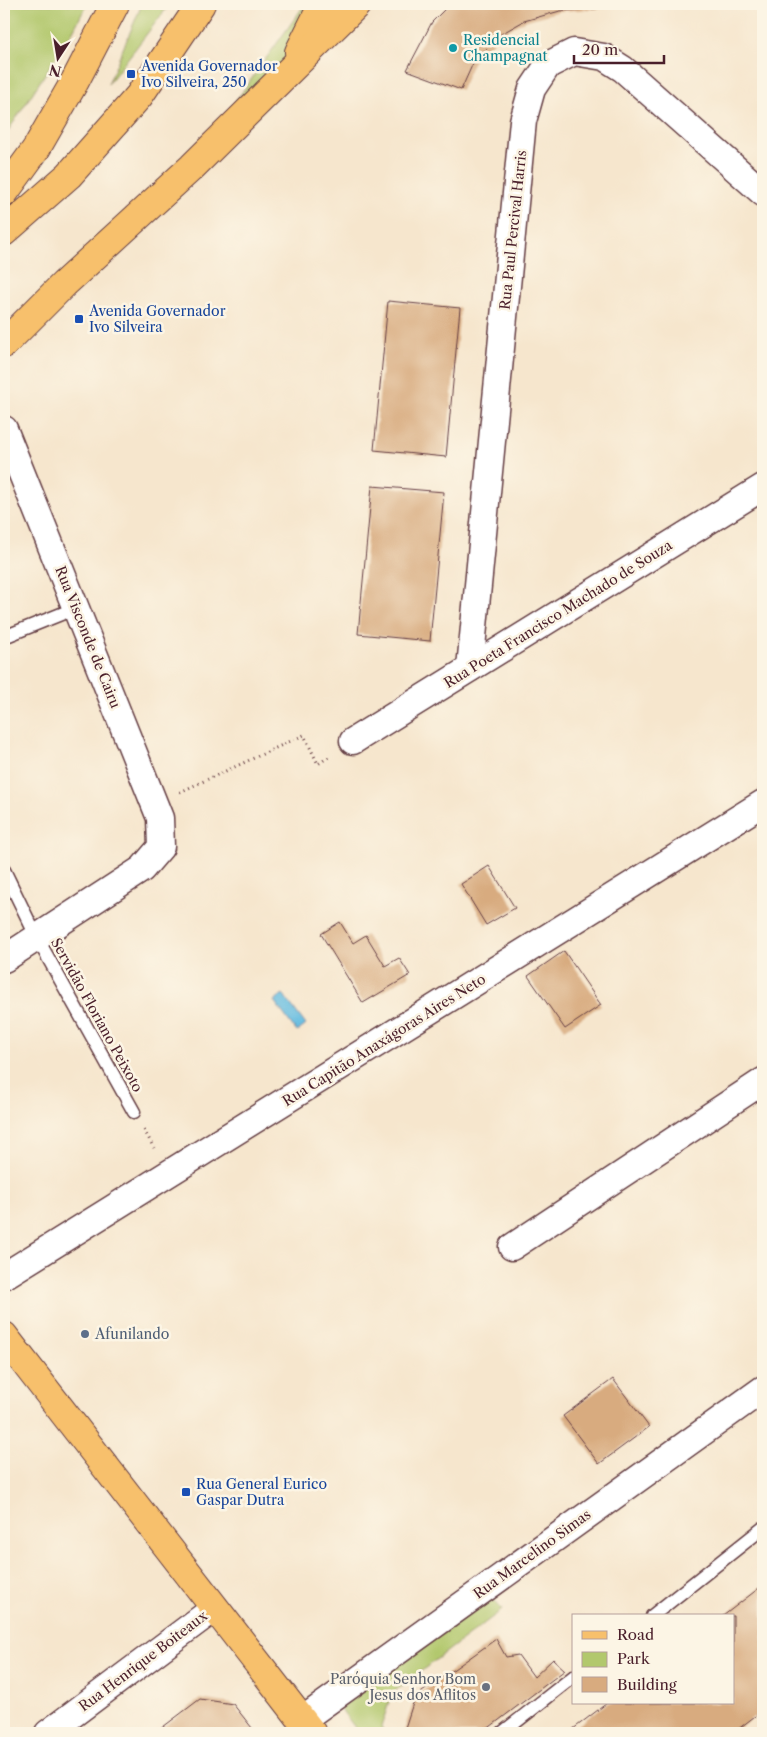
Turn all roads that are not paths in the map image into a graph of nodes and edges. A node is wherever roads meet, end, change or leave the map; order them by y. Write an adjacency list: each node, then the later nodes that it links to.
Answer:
1 (115, 4): 6 (main road)
2 (201, 4): 8 (main road)
3 (323, 4): 5 (main road)
4 (357, 4): 5 (main road)
5 (290, 71): 9 (main road)
6 (4, 193)
7 (763, 193): 14 (street, Rua Paul Percival Harris)
8 (4, 232)
9 (4, 344)
10 (4, 429): 12 (street, Rua Visconde de Cairu)
11 (763, 487): 14 (street, Rua Poeta Francisco Machado de Souza)
12 (76, 608): 13 (lane); 18 (street, Rua Visconde de Cairu)
13 (4, 637)
14 (470, 668): 15 (street, Rua Poeta Francisco Machado de Souza)
15 (352, 741)
16 (763, 803): 23 (street, Rua Capitão Anaxágoras Aires Neto)
17 (4, 870): 18 (lane, Servidão Floriano Peixoto)
18 (37, 938): 19 (street); 21 (lane, Servidão Floriano Peixoto)
19 (4, 959)
20 (763, 1081): 22 (street)
21 (134, 1112)
22 (512, 1247)
23 (4, 1276)
24 (11, 1349): 27 (main road)
25 (763, 1389): 30 (street, Rua Marcelino Simas)
26 (763, 1528): 28 (lane)
27 (215, 1608): 30 (main road); 31 (street, Rua Henrique Boiteaux)
28 (655, 1614)
29 (572, 1678): 32 (lane)
30 (307, 1726)
31 (48, 1733)
32 (502, 1733)

